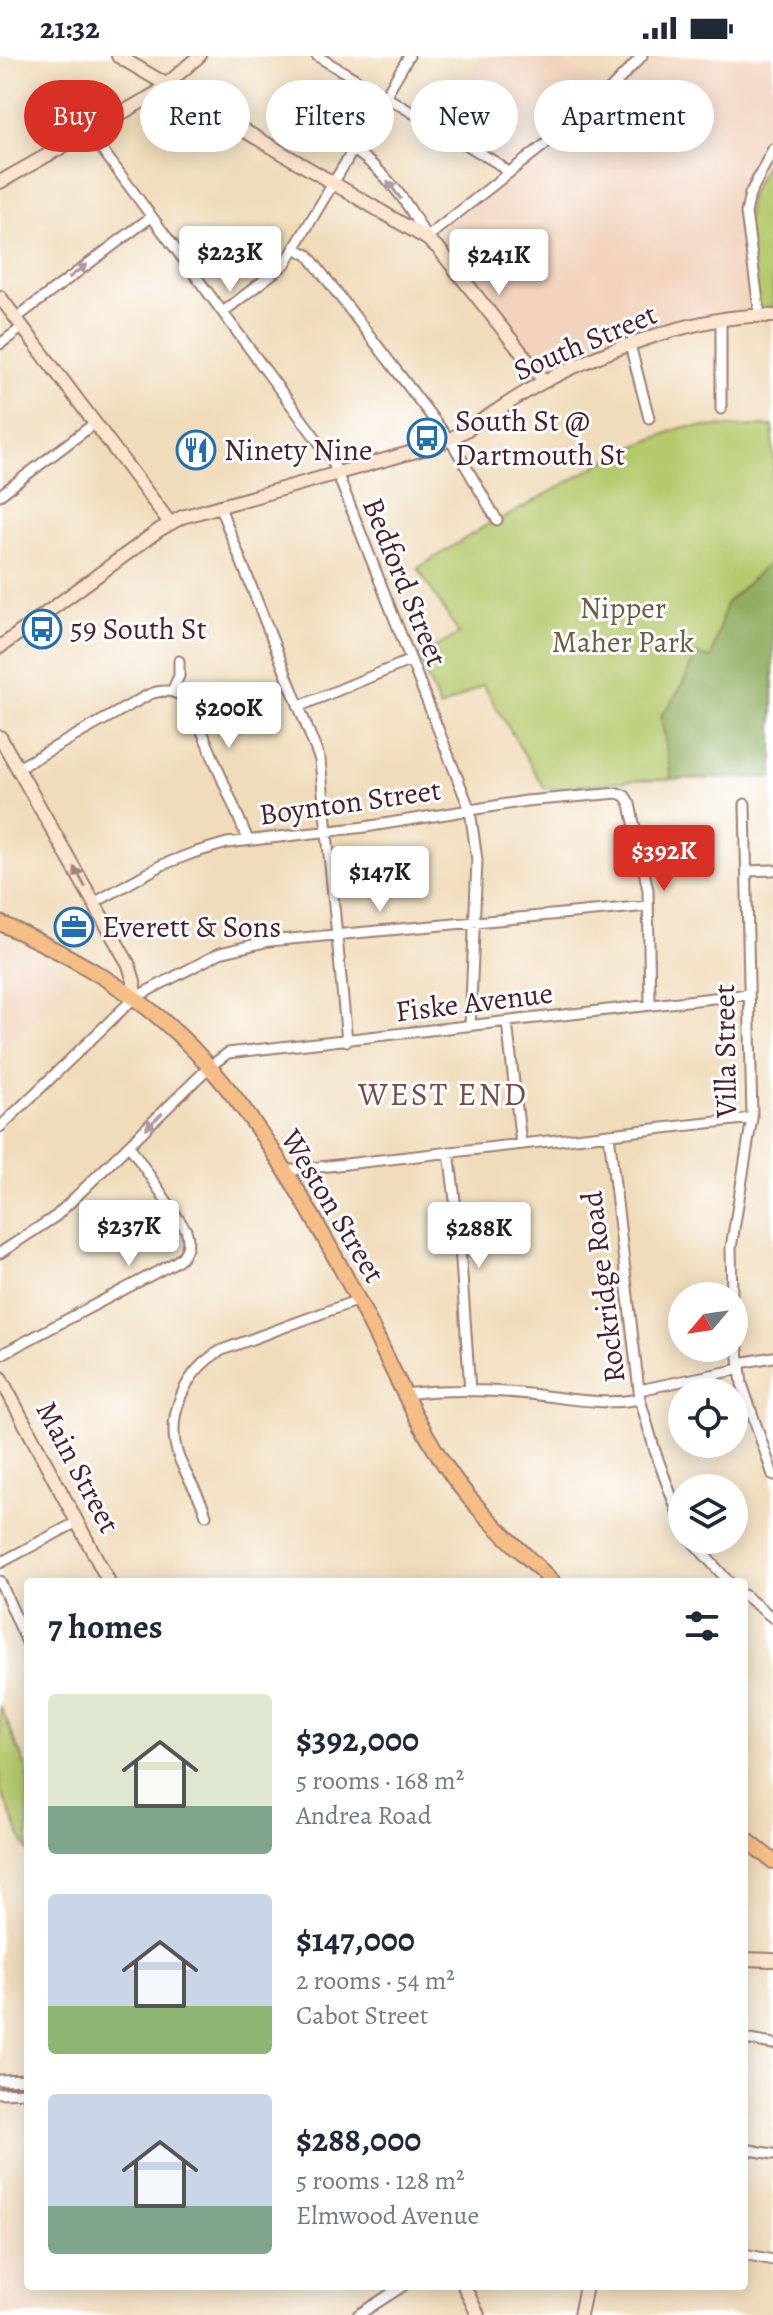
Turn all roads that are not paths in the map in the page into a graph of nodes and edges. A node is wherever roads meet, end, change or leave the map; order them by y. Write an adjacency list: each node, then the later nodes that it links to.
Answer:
1 (118, 56): 6 (street)
2 (199, 56): 7 (street)
3 (317, 56): 8 (street)
4 (409, 56): 9 (street)
5 (642, 56): 17 (street)
6 (157, 80)
7 (173, 80)
8 (358, 80)
9 (394, 81)
10 (394, 101): 17 (street)
11 (250, 135): 19 (street)
12 (773, 149): 25 (street)
13 (53, 152): 18 (street)
14 (104, 152): 20 (street, Bedford Street)
15 (352, 152): 19 (street)
16 (356, 152): 21 (street, one-way to 16)
17 (509, 173): 21 (street)
18 (0, 182)
19 (333, 184): 21 (street); 22 (street)
20 (151, 217): 24 (street, Bedford Street); 27 (street, one-way to 20)
21 (426, 238): 30 (street)
22 (295, 248): 24 (street); 34 (street)
23 (0, 297): 27 (street)
24 (223, 312): 35 (street, Bedford Street)
25 (766, 316): 26 (street, South Street)
26 (721, 320): 29 (street, South Street); 31 (street)
27 (19, 323): 28 (street); 33 (street)
28 (0, 344)
29 (630, 345): 30 (street, South Street); 32 (street)
30 (544, 381): 34 (street, South Street)
31 (721, 409)
32 (649, 418)
33 (95, 423): 36 (street); 39 (street)
34 (449, 440): 35 (street, South Street); 38 (street)
35 (337, 474): 37 (street, South Street); 41 (street, Bedford Street)
36 (0, 495)
37 (219, 505): 39 (street, South Street); 44 (street)
38 (497, 520)
39 (170, 523): 40 (street, South Street)
40 (0, 647)
41 (411, 660): 44 (street); 48 (street, Bedford Street)
42 (179, 661): 43 (street)
43 (172, 691): 46 (street); 50 (street)
44 (300, 706): 49 (street)
45 (0, 737): 46 (street)
46 (18, 768): 53 (street, one-way to 46)
47 (745, 804): 52 (street, Villa Street)
48 (470, 810): 49 (street, Boynton Street); 54 (street, Boynton Street); 55 (street, Bedford Street)
49 (327, 832): 50 (street, Boynton Street); 57 (street)
50 (248, 840): 53 (street, Boynton Street)
51 (773, 870): 52 (street)
52 (747, 871): 58 (street, Villa Street)
53 (94, 903): 59 (street)
54 (648, 906): 55 (street); 60 (street)
55 (474, 922): 57 (street); 62 (street, Bedford Street)
56 (0, 923): 59 (main road, Weston Street)
57 (337, 935): 59 (street); 63 (street)
58 (749, 994): 60 (street, Fiske Avenue); 65 (street, Villa Street)
59 (134, 998): 64 (main road, Weston Street); 66 (street)
60 (650, 1005): 61 (street, Fiske Avenue)
61 (507, 1022): 62 (street, Fiske Avenue); 68 (street)
62 (470, 1026): 63 (street, Fiske Avenue)
63 (347, 1041): 64 (street, Fiske Avenue)
64 (209, 1067): 69 (street, one-way to 69); 71 (main road, Weston Street)
65 (752, 1118): 67 (street); 73 (street, Villa Street)
66 (0, 1127)
67 (609, 1134): 68 (street); 82 (street, Rockridge Road)
68 (521, 1144): 70 (street)
69 (129, 1145): 72 (street); 75 (street)
70 (449, 1152): 71 (street); 80 (street)
71 (284, 1171): 74 (main road, Weston Street)
72 (0, 1253)
73 (732, 1282)
74 (358, 1300): 81 (main road, Weston Street); 85 (street)
75 (0, 1355)
76 (773, 1357): 78 (street)
77 (740, 1362): 78 (street)
78 (740, 1366): 82 (street); 83 (street)
79 (0, 1377): 86 (street, Main Street)
80 (470, 1391): 81 (street); 82 (street)
81 (405, 1394): 90 (main road, Weston Street)
82 (640, 1394): 84 (street, Rockridge Road)
83 (773, 1475)
84 (668, 1487)
85 (206, 1515)
86 (77, 1522): 88 (street); 89 (street, Main Street)
87 (704, 1554): 91 (street)
88 (0, 1563)
89 (107, 1578)
90 (549, 1578)
91 (725, 1578)
92 (0, 1581): 95 (street)
93 (748, 1598): 94 (street)
94 (773, 1618)
95 (24, 1636)
96 (748, 1841): 97 (main road)
97 (773, 1861)
98 (748, 1959): 99 (street)
99 (773, 1960)
100 (748, 2040): 101 (street)
101 (773, 2044)
102 (24, 2079): 103 (street)
103 (0, 2080)
104 (24, 2092): 105 (street)
105 (0, 2093)
106 (748, 2150): 107 (street)
107 (773, 2154)
108 (748, 2255): 109 (street)
109 (773, 2260)
110 (397, 2290): 113 (street)
111 (466, 2290): 114 (street)
112 (585, 2290): 115 (street)
113 (358, 2315)
114 (478, 2315)
115 (580, 2315)

